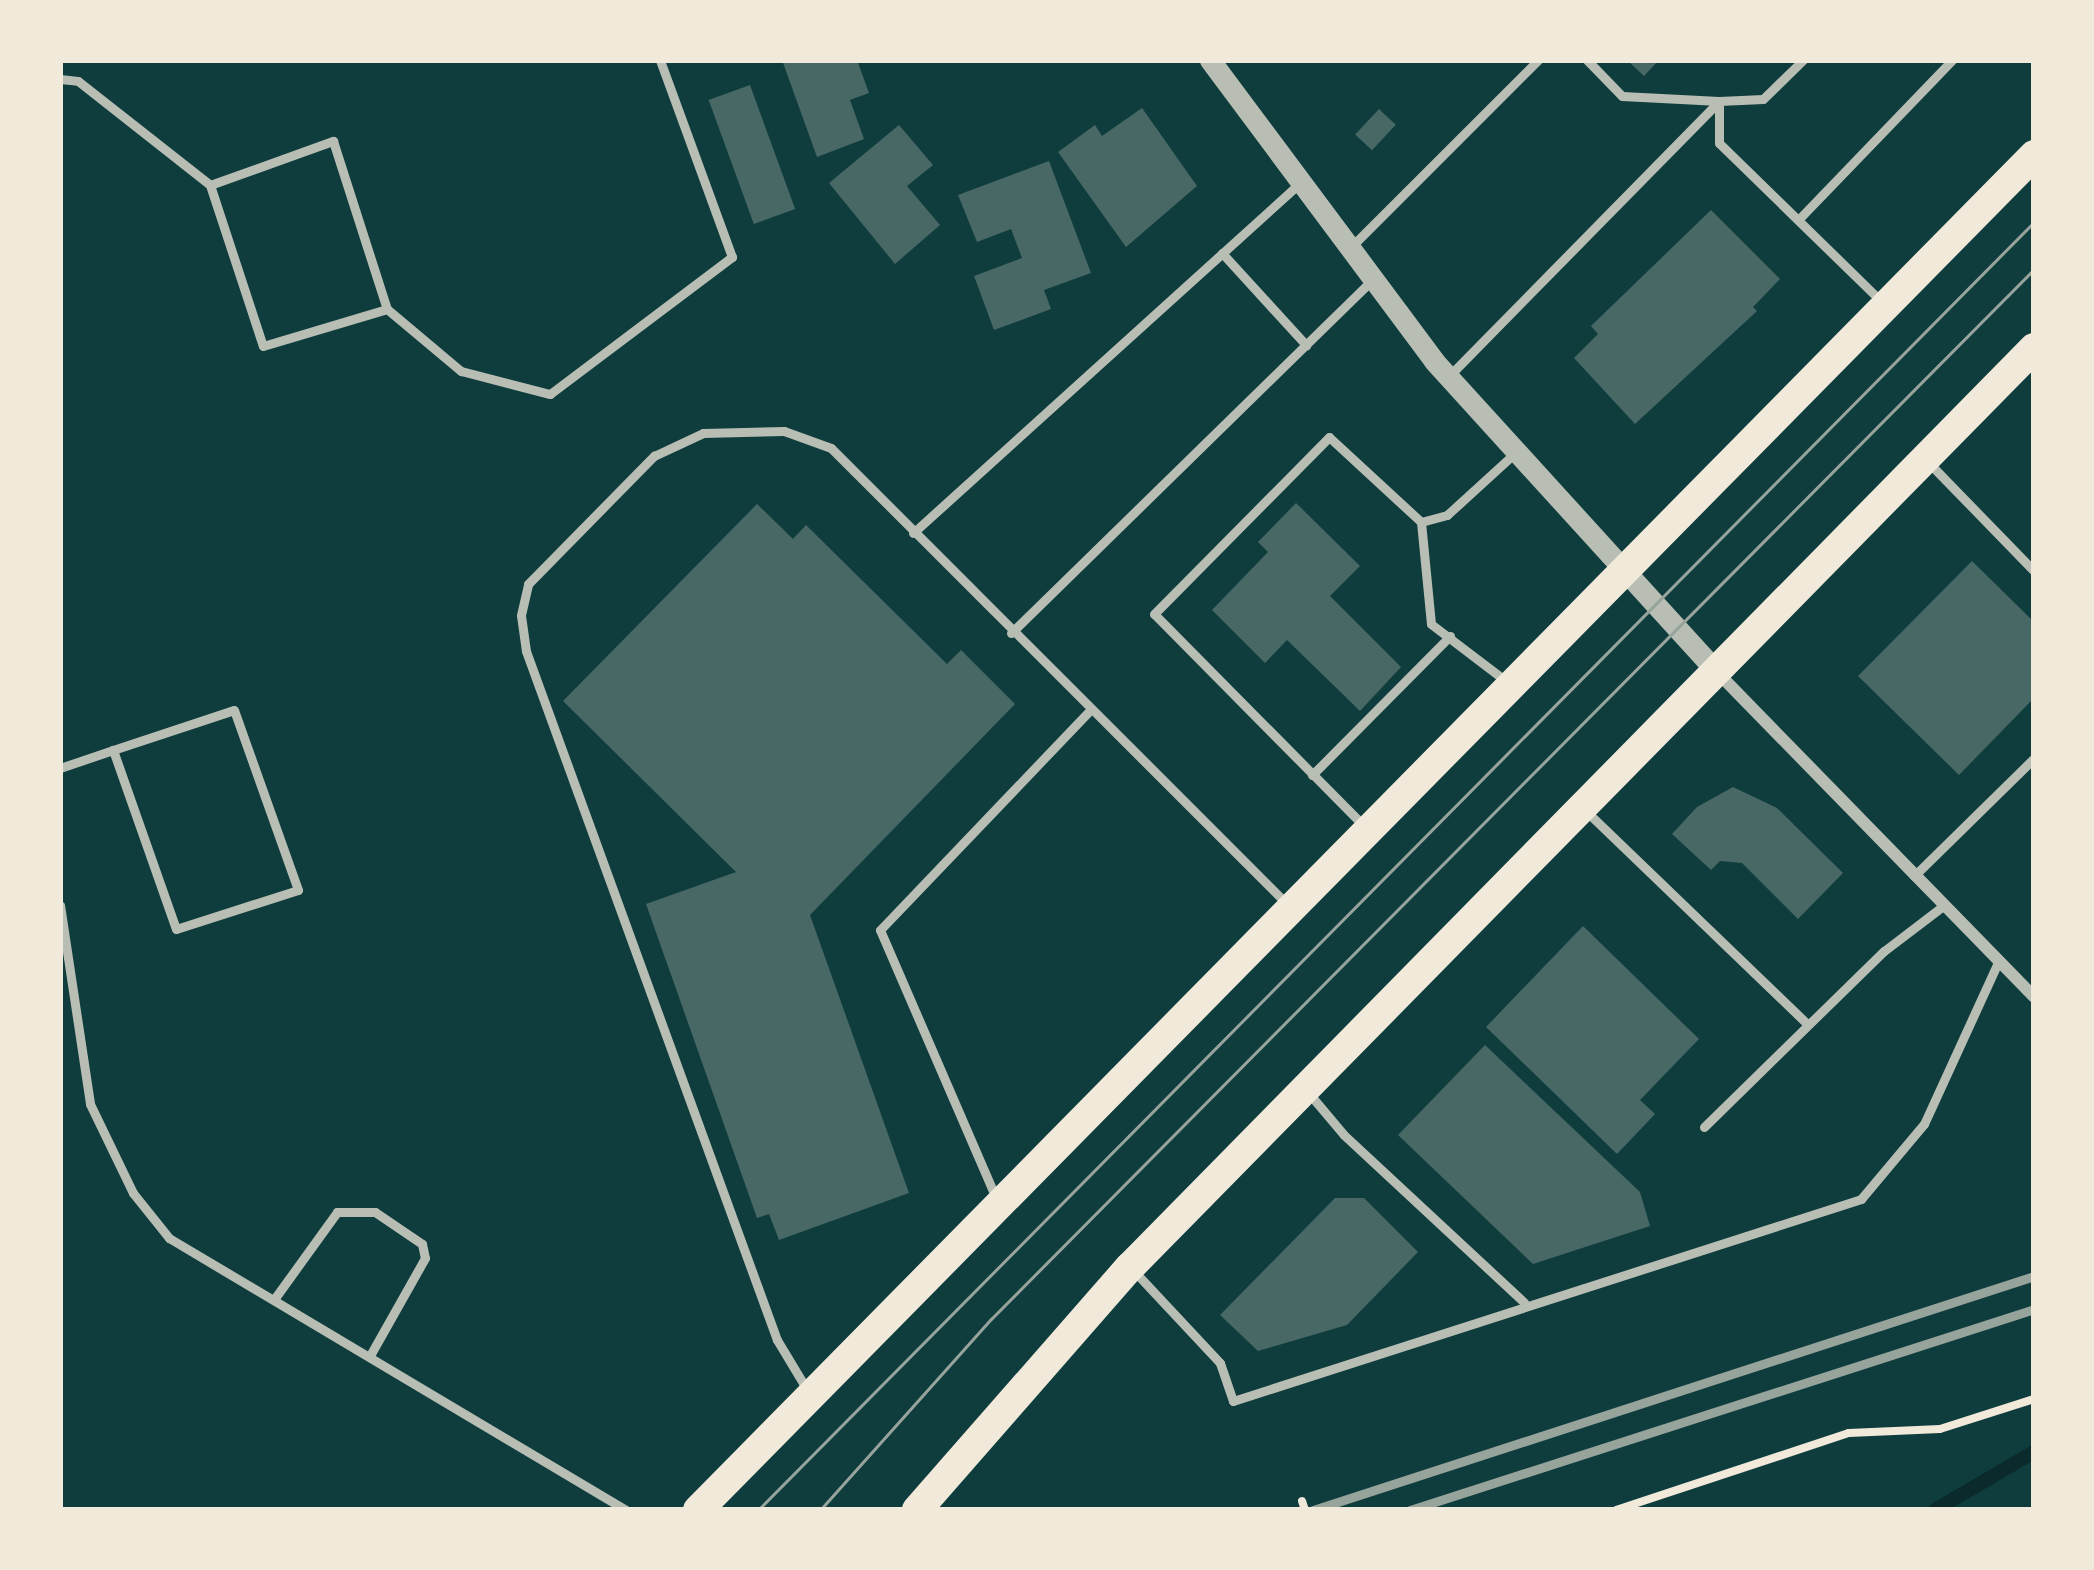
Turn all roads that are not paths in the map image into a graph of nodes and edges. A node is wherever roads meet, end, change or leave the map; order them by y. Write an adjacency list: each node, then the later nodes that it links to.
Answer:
1 (660, 60): 17 (lane)
2 (1210, 60): 10 (street)
3 (1538, 60): 13 (lane)
4 (1587, 60): 8 (lane)
5 (1803, 60): 8 (lane)
6 (1952, 60): 12 (lane)
7 (60, 79): 11 (lane)
8 (1719, 100): 12 (lane); 20 (lane)
9 (2034, 155): 16 (main road)
10 (1300, 182): 13 (street); 14 (lane)
11 (210, 185): 17 (lane); 17 (lane)
12 (1799, 219): 16 (lane)
13 (1350, 248): 15 (street)
14 (1222, 253): 18 (lane); 24 (lane)
15 (1373, 279): 18 (lane); 20 (street)
16 (1884, 304): 26 (main road)
17 (387, 309)
18 (1306, 345): 27 (lane)
19 (2026, 362): 22 (main road)
20 (1448, 376): 21 (street)
21 (1516, 453): 23 (lane); 26 (street)
22 (1924, 457): 25 (lane); 29 (main road)
23 (1421, 522): 28 (lane); 35 (lane)
24 (913, 533): 27 (lane); 52 (lane)
25 (2034, 571)
26 (1621, 572): 29 (street); 30 (main road)
27 (1011, 633): 31 (lane)
28 (1450, 636): 30 (lane); 35 (lane)
29 (1713, 668): 36 (main road); 38 (street)
30 (1511, 686): 37 (main road)
31 (1088, 712): 41 (lane); 47 (lane)
32 (113, 751): 32 (lane); 34 (lane)
33 (2034, 758): 38 (lane)
34 (60, 768)
35 (1312, 775): 37 (lane)
36 (1579, 805): 44 (lane); 45 (main road)
37 (1368, 830): 41 (main road)
38 (1914, 876): 40 (street)
39 (60, 905): 49 (lane)
40 (1943, 906): 42 (street); 44 (lane)
41 (1291, 908): 47 (main road)
42 (1998, 962): 43 (street); 50 (lane)
43 (2034, 997)
44 (1808, 1024): 46 (lane)
45 (1304, 1086): 48 (main road); 50 (lane)
46 (1704, 1127)
47 (998, 1203): 52 (main road)
48 (1130, 1267): 50 (lane); 55 (main road)
49 (274, 1298): 51 (lane); 51 (lane)
50 (1524, 1302)
51 (371, 1354): 53 (lane)
52 (809, 1393): 54 (main road)
53 (626, 1510)
54 (698, 1510)
55 (917, 1510)

